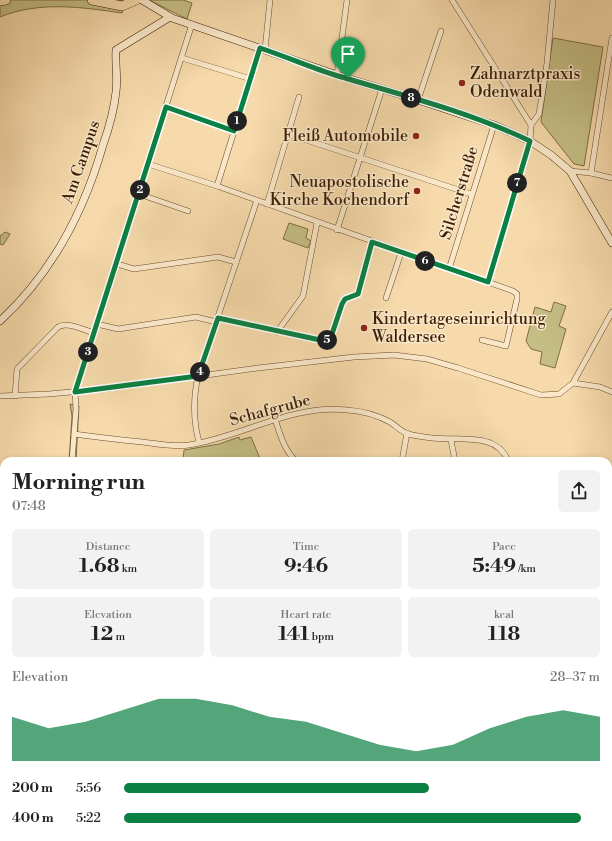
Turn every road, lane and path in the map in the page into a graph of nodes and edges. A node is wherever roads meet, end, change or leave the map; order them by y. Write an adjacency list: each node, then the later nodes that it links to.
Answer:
1 (6, 0): 9 (highway)
2 (92, 0): 3 (highway)
3 (136, 0)
4 (142, 0): 10 (main road)
5 (270, 0): 14 (street)
6 (347, 0): 16 (street)
7 (452, 0): 22 (street)
8 (553, 0): 22 (street)
9 (0, 1)
10 (170, 17): 11 (main road); 49 (main road, Am Campus)
11 (192, 24): 14 (main road); 15 (street)
12 (441, 31): 20 (street)
13 (612, 38): 30 (street)
14 (263, 49): 16 (main road); 17 (street)
15 (182, 58): 17 (street); 21 (street)
16 (337, 75): 18 (main road)
17 (251, 79): 24 (street)
18 (382, 89): 20 (main road); 27 (street)
19 (299, 97): 25 (street)
20 (418, 100): 23 (main road)
21 (166, 107): 24 (street); 28 (street)
22 (531, 125): 26 (street)
23 (494, 126): 26 (main road); 34 (street, Silcherstraße)
24 (234, 131): 32 (street)
25 (288, 134): 27 (street); 36 (street)
26 (530, 141): 29 (main road); 46 (street)
27 (360, 157): 34 (street); 39 (street)
28 (148, 164): 32 (street); 33 (street)
29 (570, 172): 30 (street); 41 (main road)
30 (591, 173): 31 (street)
31 (612, 178)
32 (217, 186): 35 (street)
33 (139, 194): 37 (street); 44 (street)
34 (471, 194): 45 (street, Silcherstraße)
35 (257, 200): 36 (street); 43 (street)
36 (267, 204): 38 (street)
37 (188, 211)
38 (317, 223): 39 (street); 52 (street)
39 (337, 230): 40 (street)
40 (372, 242): 42 (street); 52 (street)
41 (612, 244)
42 (401, 253): 45 (street); 47 (street)
43 (236, 262): 44 (street); 50 (street)
44 (117, 264): 51 (street)
45 (449, 269): 46 (street)
46 (488, 282): 54 (street)
47 (386, 298)
48 (612, 312): 56 (street)
49 (0, 320)
50 (217, 320): 51 (street); 52 (street); 55 (street)
51 (97, 324): 53 (street)
52 (277, 332)
53 (94, 333): 57 (street); 60 (street)
54 (482, 340)
55 (198, 376): 56 (street); 57 (street); 65 (street)
56 (573, 383): 58 (street)
57 (75, 392): 60 (street); 62 (street)
58 (612, 392)
59 (0, 396): 60 (street)
60 (15, 396)
61 (275, 419): 63 (street, Schafgrube); 65 (street, Schafgrube); 67 (street)
62 (74, 434): 65 (street, Schafgrube); 66 (street)
63 (407, 434): 64 (street, Schafgrube); 68 (street)
64 (451, 440): 69 (street); 70 (street, Schafgrube)
65 (199, 442)
66 (72, 457)
67 (292, 457)
68 (403, 457)
69 (454, 457)
70 (505, 457)

